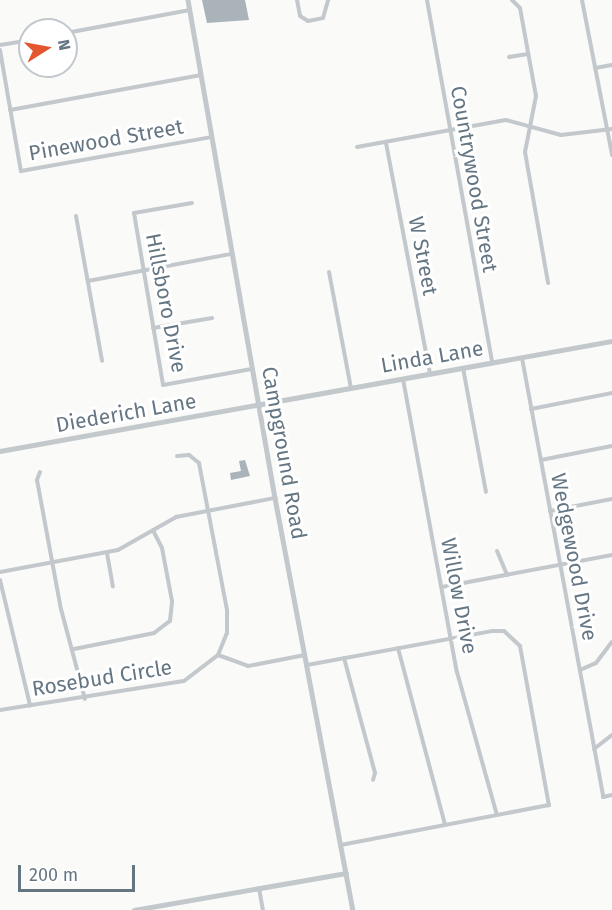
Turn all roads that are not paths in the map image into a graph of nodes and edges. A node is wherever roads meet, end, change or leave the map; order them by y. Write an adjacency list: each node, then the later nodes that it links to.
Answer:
1 (188, 0): 7 (street, Campground Road)
2 (297, 0): 3 (street)
3 (328, 0)
4 (427, 0): 20 (street, Countrywood Street)
5 (512, 0): 12 (street)
6 (582, 0): 15 (street)
7 (190, 10): 8 (street); 16 (street, Campground Road)
8 (78, 31)
9 (18, 42): 10 (street)
10 (0, 45)
11 (0, 50): 17 (street, Pinewood Street)
12 (528, 54): 13 (street); 18 (street)
13 (509, 57)
14 (612, 65): 15 (street)
15 (595, 68): 19 (street)
16 (200, 75): 17 (street); 21 (street, Campground Road)
17 (10, 110): 21 (street, Pinewood Street)
18 (532, 125): 19 (street); 20 (street); 31 (street)
19 (610, 129): 24 (street)
20 (451, 130): 22 (street); 37 (street, Countrywood Street)
21 (211, 137): 27 (street, Campground Road)
22 (386, 143): 23 (street); 40 (street, W Street)
23 (357, 147)
24 (612, 155)
25 (192, 202): 28 (street, Hillsboro Drive)
26 (76, 216): 30 (street)
27 (231, 254): 28 (street); 39 (street, Campground Road)
28 (144, 271): 30 (street); 33 (street, Hillsboro Drive)
29 (329, 272): 42 (street)
30 (87, 281): 36 (street)
31 (548, 283)
32 (212, 318): 33 (street)
33 (153, 328): 39 (street, Hillsboro Drive)
34 (612, 341): 35 (street, Linda Lane)
35 (522, 358): 37 (street, Linda Lane); 45 (street, Wedgewood Drive)
36 (102, 361)
37 (492, 363): 38 (street, Linda Lane)
38 (463, 368): 40 (street, Linda Lane); 51 (street)
39 (252, 369): 44 (street, Campground Road)
40 (430, 374): 41 (street, Linda Lane)
41 (403, 379): 42 (street, Linda Lane); 66 (street, Willow Drive)
42 (351, 388): 44 (street, Linda Lane)
43 (612, 393): 45 (street)
44 (258, 405): 47 (street, Diederich Lane); 52 (street, Campground Road)
45 (531, 409): 49 (street, Wedgewood Drive)
46 (612, 446): 49 (street)
47 (0, 451)
48 (177, 456): 54 (street)
49 (540, 460): 55 (street, Wedgewood Drive)
50 (40, 472): 60 (street)
51 (486, 492)
52 (275, 498): 54 (street); 72 (street, Campground Road)
53 (612, 499): 55 (street)
54 (207, 510): 56 (street); 71 (street)
55 (550, 511): 61 (street, Wedgewood Drive)
56 (153, 530): 58 (street); 70 (street)
57 (497, 550): 63 (street)
58 (107, 553): 60 (street); 65 (street)
59 (612, 555): 61 (street)
60 (53, 562): 62 (street); 70 (street)
61 (560, 564): 63 (street); 75 (street, Wedgewood Drive)
62 (0, 572)
63 (507, 575): 66 (street)
64 (0, 580): 77 (street)
65 (113, 586)
66 (442, 587): 67 (street, Willow Drive)
67 (452, 639): 69 (street); 83 (street, Willow Drive); 83 (street)
68 (612, 642): 75 (street)
69 (398, 648): 73 (street); 84 (street)
70 (74, 649): 76 (street)
71 (218, 655): 72 (street); 76 (street, Rosebud Circle)
72 (305, 655): 74 (street, Campground Road)
73 (344, 658): 74 (street); 81 (street)
74 (307, 665): 85 (street, Campground Road)
75 (580, 670): 80 (street, Wedgewood Drive)
76 (85, 699): 77 (street, Rosebud Circle)
77 (30, 705): 78 (street, Rosebud Circle)
78 (0, 710)
79 (612, 735): 80 (street)
80 (594, 748): 82 (street, Wedgewood Drive)
81 (373, 780)
82 (612, 795)
83 (498, 815): 84 (street)
84 (445, 825): 85 (street)
85 (341, 845): 86 (street, Campground Road)
86 (346, 873): 87 (street); 90 (street, Campground Road)
87 (259, 887): 88 (street); 89 (street)
88 (134, 910)
89 (263, 910)
90 (353, 910)

